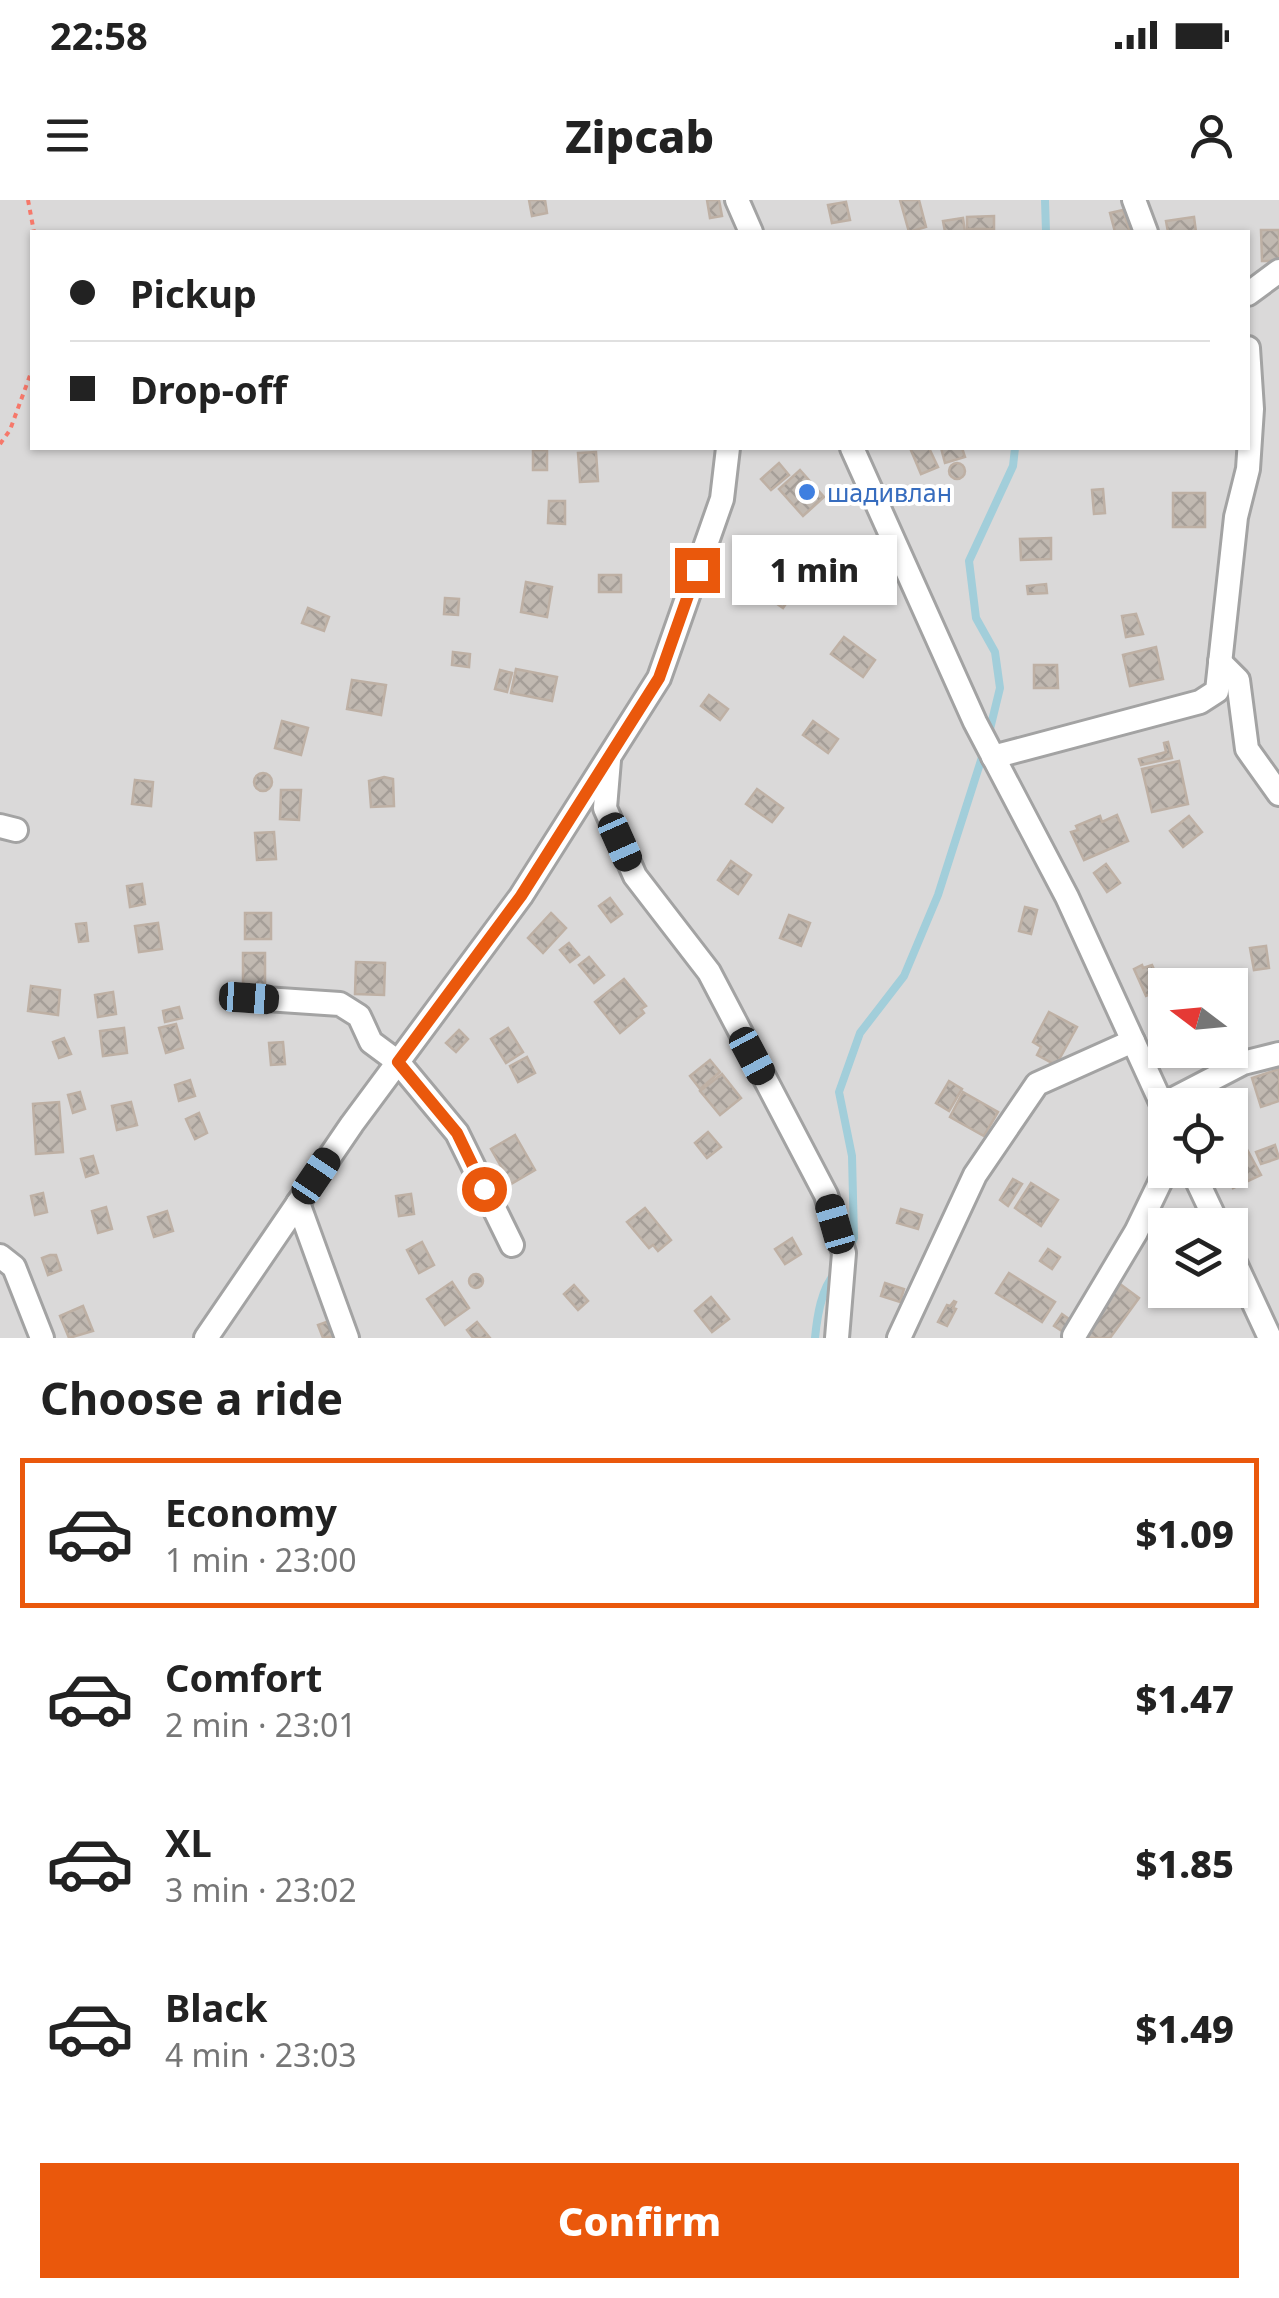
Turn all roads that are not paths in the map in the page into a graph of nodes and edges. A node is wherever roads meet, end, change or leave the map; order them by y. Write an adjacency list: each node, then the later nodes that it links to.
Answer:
1 (1134, 200): 5 (street)
2 (738, 204): 3 (street); 4 (street)
3 (739, 230)
4 (749, 230)
5 (1145, 230)
6 (1279, 271): 7 (street)
7 (1250, 293)
8 (1250, 378): 9 (street)
9 (1250, 439)
10 (728, 450): 14 (street)
11 (853, 450): 15 (street)
12 (1249, 450): 13 (street)
13 (1220, 662): 15 (street); 16 (street)
14 (609, 757): 20 (street); 28 (street)
15 (993, 757): 18 (street)
16 (1279, 794)
17 (249, 998): 20 (street)
18 (1133, 1041): 21 (street); 33 (street)
19 (1279, 1054): 22 (street)
20 (398, 1062): 24 (street); 25 (street)
21 (1155, 1088)
22 (1199, 1088)
23 (1157, 1188): 29 (street)
24 (298, 1203): 31 (street); 32 (street)
25 (512, 1246)
26 (0, 1256): 30 (street)
27 (1248, 1291): 34 (street)
28 (836, 1335)
29 (1074, 1336)
30 (42, 1338)
31 (206, 1338)
32 (347, 1338)
33 (899, 1338)
34 (1270, 1338)

